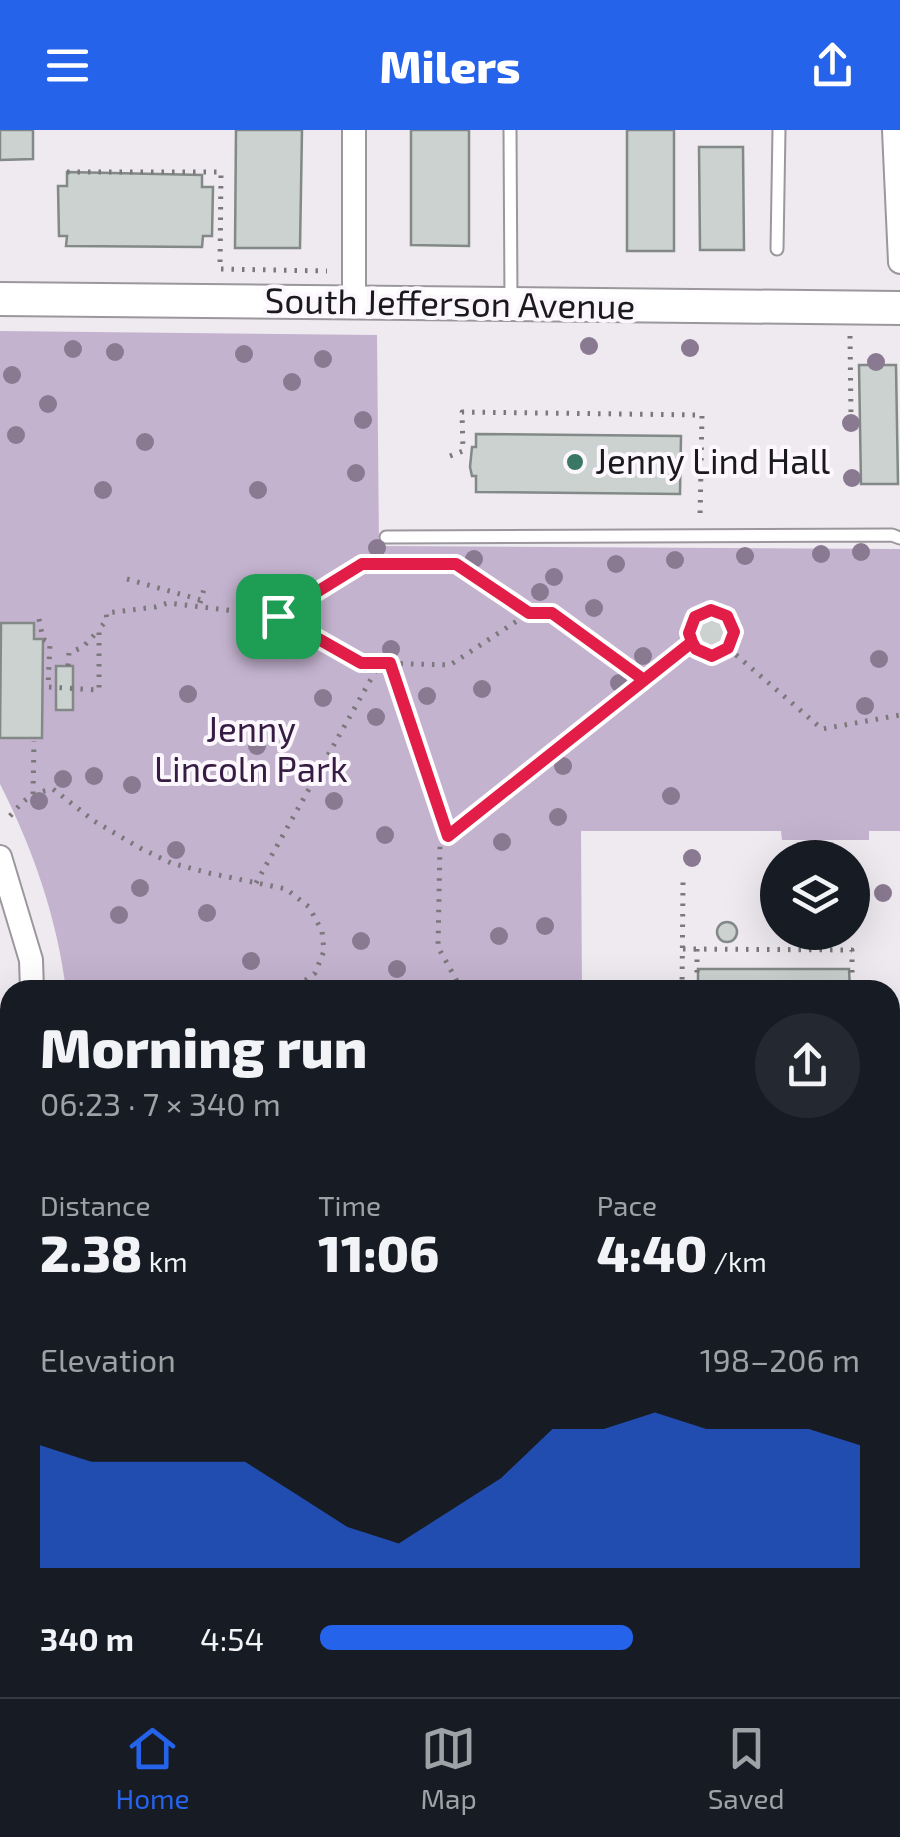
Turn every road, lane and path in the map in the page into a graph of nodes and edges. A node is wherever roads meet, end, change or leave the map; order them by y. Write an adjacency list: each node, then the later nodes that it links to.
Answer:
1 (354, 130): 10 (street)
2 (510, 130): 11 (lane)
3 (779, 130): 6 (lane)
4 (894, 130): 7 (street)
5 (67, 172): 8 (path)
6 (777, 249)
7 (900, 262)
8 (327, 271)
9 (0, 299): 10 (main road, South Jefferson Avenue)
10 (354, 304): 11 (main road, South Jefferson Avenue)
11 (511, 305): 12 (main road, South Jefferson Avenue)
12 (900, 308)
13 (850, 336): 14 (path)
14 (851, 417)
15 (450, 456): 16 (path)
16 (700, 536): 17 (lane); 18 (lane)
17 (386, 537)
18 (900, 538)
19 (127, 578): 21 (path)
20 (204, 589): 21 (path)
21 (200, 603): 23 (path); 25 (path)
22 (529, 613): 23 (path); 29 (path); 31 (path)
23 (278, 616): 28 (path)
24 (40, 619): 25 (path)
25 (98, 630): 30 (path)
26 (692, 642): 27 (path); 27 (path); 31 (path)
27 (728, 648): 32 (path)
28 (380, 663): 29 (path); 39 (path)
29 (390, 663): 36 (path)
30 (68, 666)
31 (644, 680): 36 (path)
32 (900, 715)
33 (34, 740): 34 (path)
34 (33, 794): 35 (path); 39 (path)
35 (10, 816)
36 (448, 836): 44 (path)
37 (0, 858): 42 (street)
38 (682, 880): 40 (path)
39 (256, 883): 43 (path)
40 (682, 949): 41 (path); 45 (path)
41 (697, 949): 46 (path); 47 (path)
42 (32, 980)
43 (306, 980)
44 (456, 980)
45 (682, 980)
46 (697, 980)
47 (852, 980)

